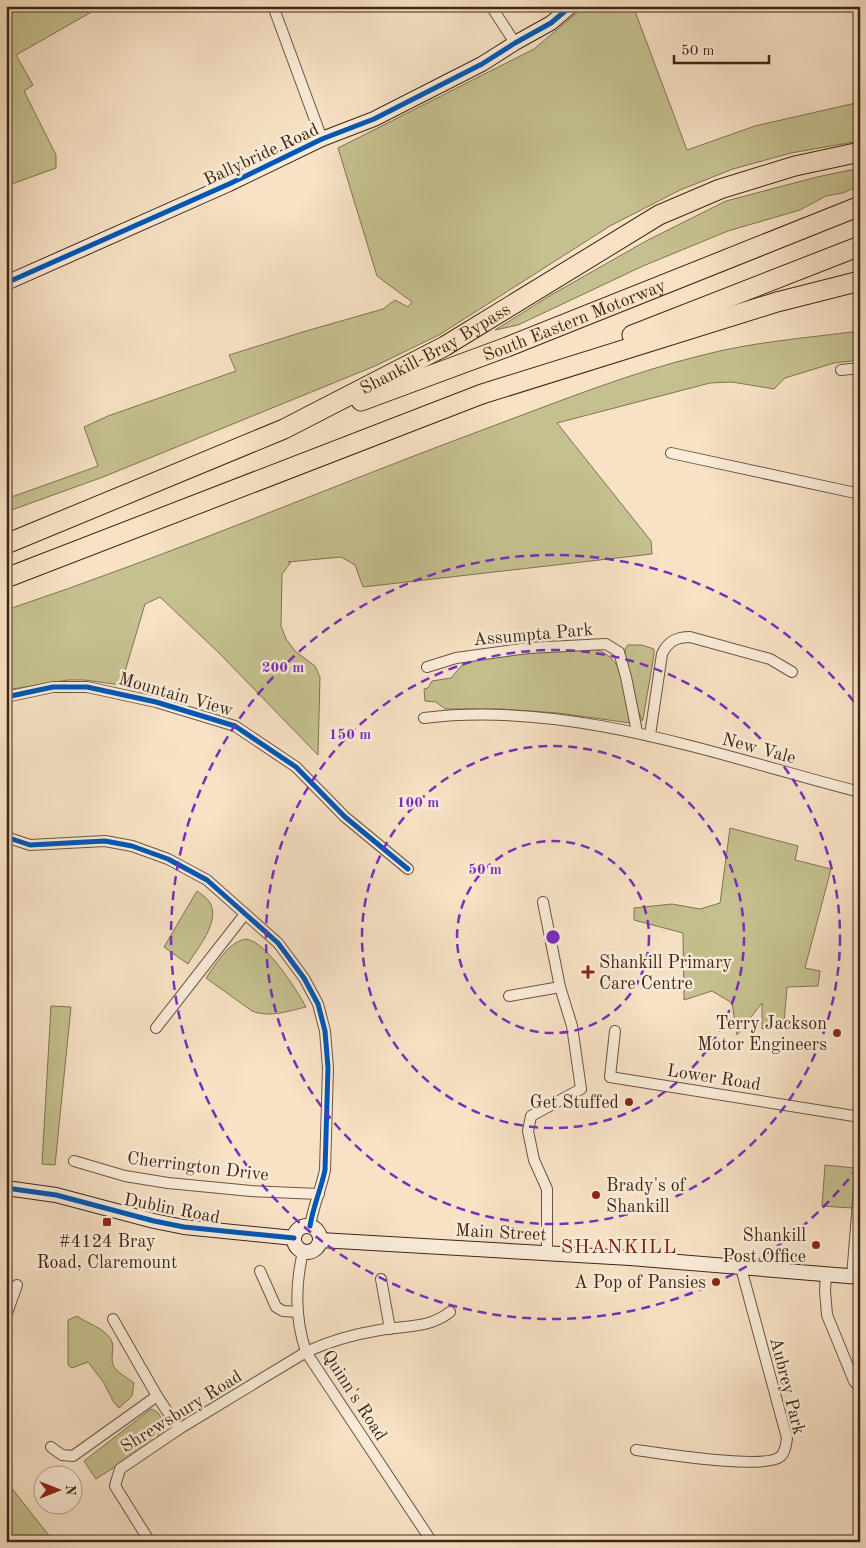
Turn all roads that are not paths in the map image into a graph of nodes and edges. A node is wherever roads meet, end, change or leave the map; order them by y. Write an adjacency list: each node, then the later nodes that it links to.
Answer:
1 (272, 6): 5 (street)
2 (491, 6): 4 (street)
3 (571, 6): 4 (main road, Ballybride Road)
4 (515, 43): 5 (main road, Ballybride Road)
5 (322, 140): 10 (main road, Ballybride Road)
6 (860, 152): 14 (highway, Shankill-Bray Bypass)
7 (860, 206): 14 (highway, South Eastern Motorway)
8 (860, 246): 13 (highway, South Eastern Motorway)
9 (860, 281): 13 (highway)
10 (6, 283)
11 (860, 368): 12 (street)
12 (841, 370)
13 (482, 394): 18 (highway)
14 (284, 429): 17 (highway, Shankill-Bray Bypass)
15 (671, 454): 16 (street)
16 (860, 494)
17 (6, 544)
18 (6, 578)
19 (427, 667): 23 (street, Assumpta Park)
20 (792, 672): 24 (street)
21 (6, 698): 29 (street, Mountain View)
22 (424, 718): 23 (street)
23 (636, 732): 24 (street)
24 (650, 735): 25 (street, New Vale)
25 (860, 792)
26 (860, 802): 27 (street)
27 (860, 819)
28 (6, 837): 31 (street)
29 (408, 869)
30 (543, 902): 32 (street)
31 (245, 914): 34 (street); 40 (street)
32 (560, 987): 33 (street); 45 (street)
33 (509, 996)
34 (156, 1028)
35 (615, 1031): 36 (street, Lower Road)
36 (860, 1117)
37 (74, 1162): 40 (street, Cherrington Drive)
38 (860, 1176): 49 (street)
39 (6, 1188): 42 (main road, Dublin Road)
40 (319, 1194): 41 (street)
41 (310, 1226): 42 (main road); 43 (main road)
42 (294, 1238): 44 (main road)
43 (320, 1240): 44 (main road); 45 (main road, Main Street)
44 (303, 1252): 52 (street, Quinn's Road)
45 (547, 1253): 46 (main road, Main Street)
46 (741, 1268): 48 (main road, Main Street); 62 (street, Aubrey Park)
47 (260, 1270): 52 (street)
48 (826, 1274): 49 (main road, Main Street); 58 (street)
49 (856, 1277)
50 (381, 1278): 56 (street)
51 (17, 1285): 54 (street)
52 (298, 1312): 57 (street, Quinn's Road)
53 (450, 1312): 56 (street, Shrewsbury Road)
54 (6, 1316)
55 (113, 1318): 59 (street)
56 (390, 1329): 57 (street, Shrewsbury Road)
57 (306, 1352): 60 (street, Shrewsbury Road); 64 (street, Quinn's Road)
58 (860, 1388)
59 (157, 1396): 60 (street); 61 (street)
60 (179, 1429): 63 (street, Shrewsbury Road)
61 (51, 1447)
62 (636, 1450)
63 (150, 1542)
64 (432, 1542)

